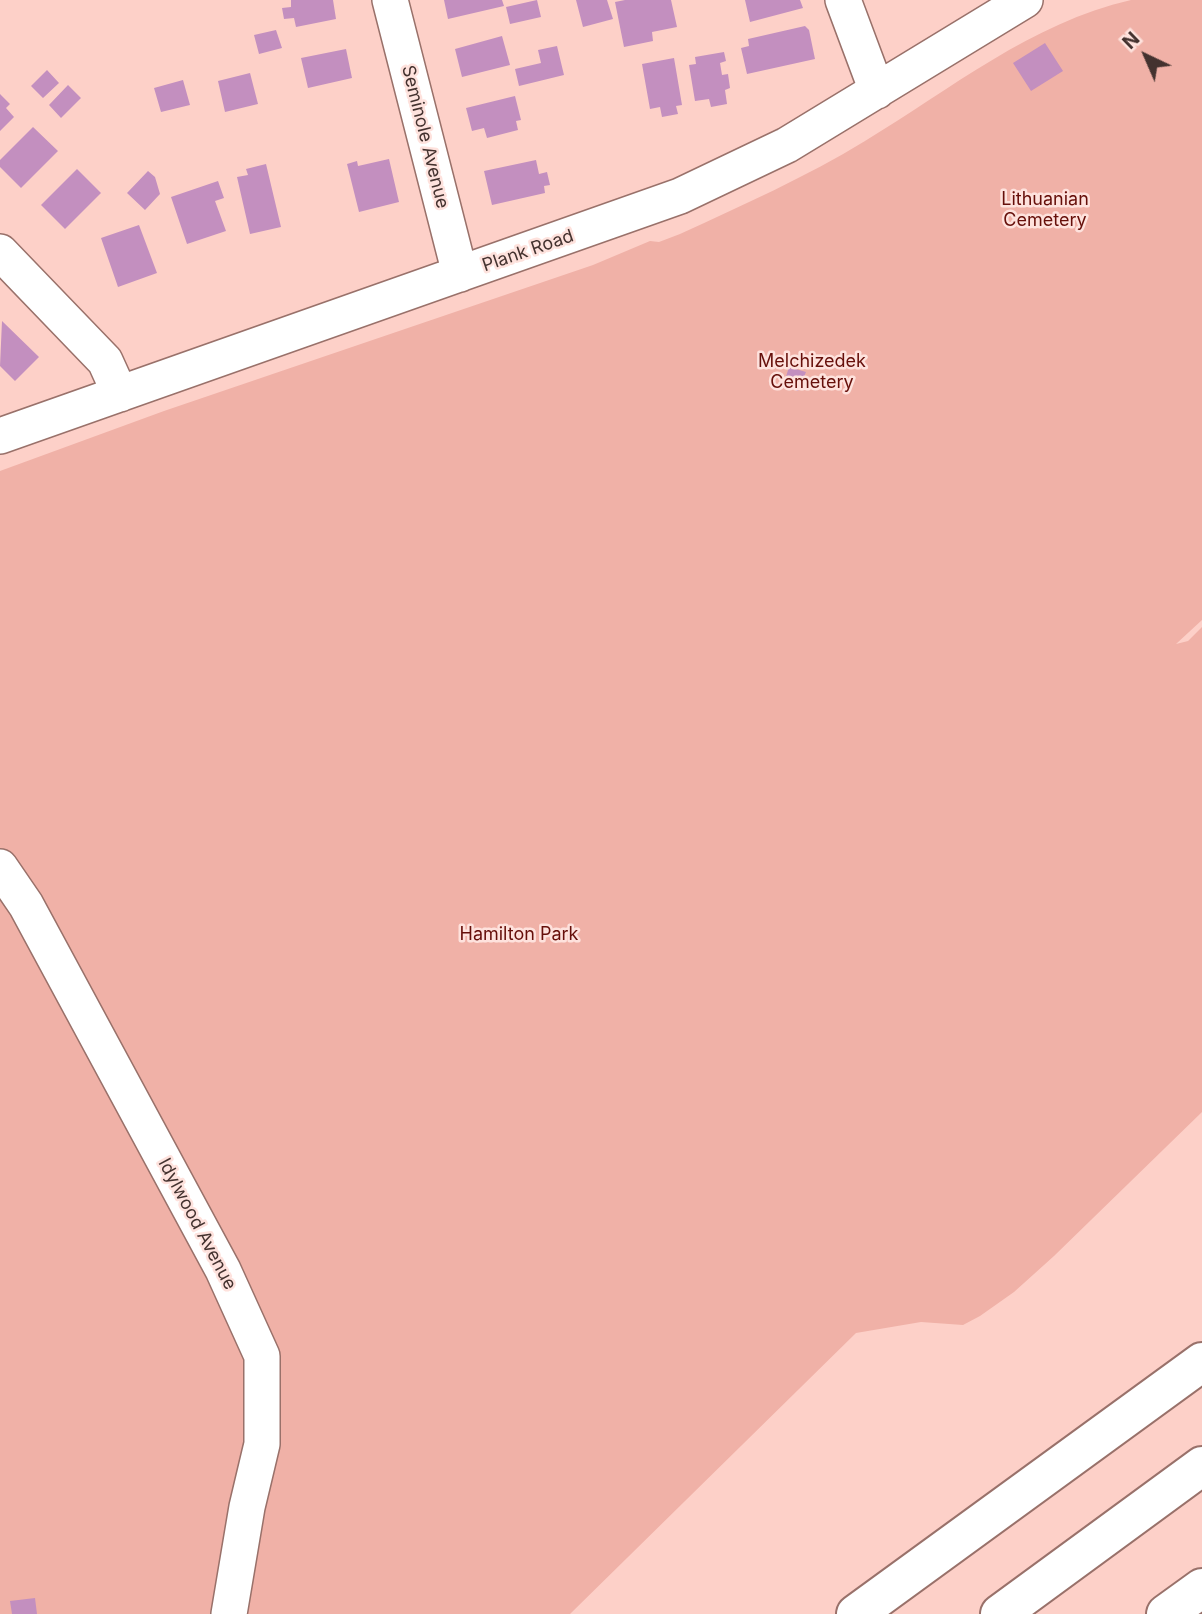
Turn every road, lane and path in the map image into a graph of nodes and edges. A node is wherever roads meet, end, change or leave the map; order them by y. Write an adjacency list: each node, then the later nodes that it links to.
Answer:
1 (390, 0): 6 (street, Seminole Avenue)
2 (843, 0): 4 (street)
3 (1025, 0): 4 (street, Plank Road)
4 (877, 91): 6 (street, Plank Road)
5 (0, 252): 7 (street)
6 (460, 274): 7 (street, Plank Road)
7 (120, 394): 8 (street, Plank Road)
8 (0, 436)
9 (0, 867): 13 (street, Idylwood Avenue)
10 (1202, 1362): 14 (highway)
11 (1202, 1466): 15 (highway)
12 (1202, 1588): 16 (highway)
13 (229, 1614)
14 (856, 1614)
15 (1000, 1614)
16 (1166, 1614)

